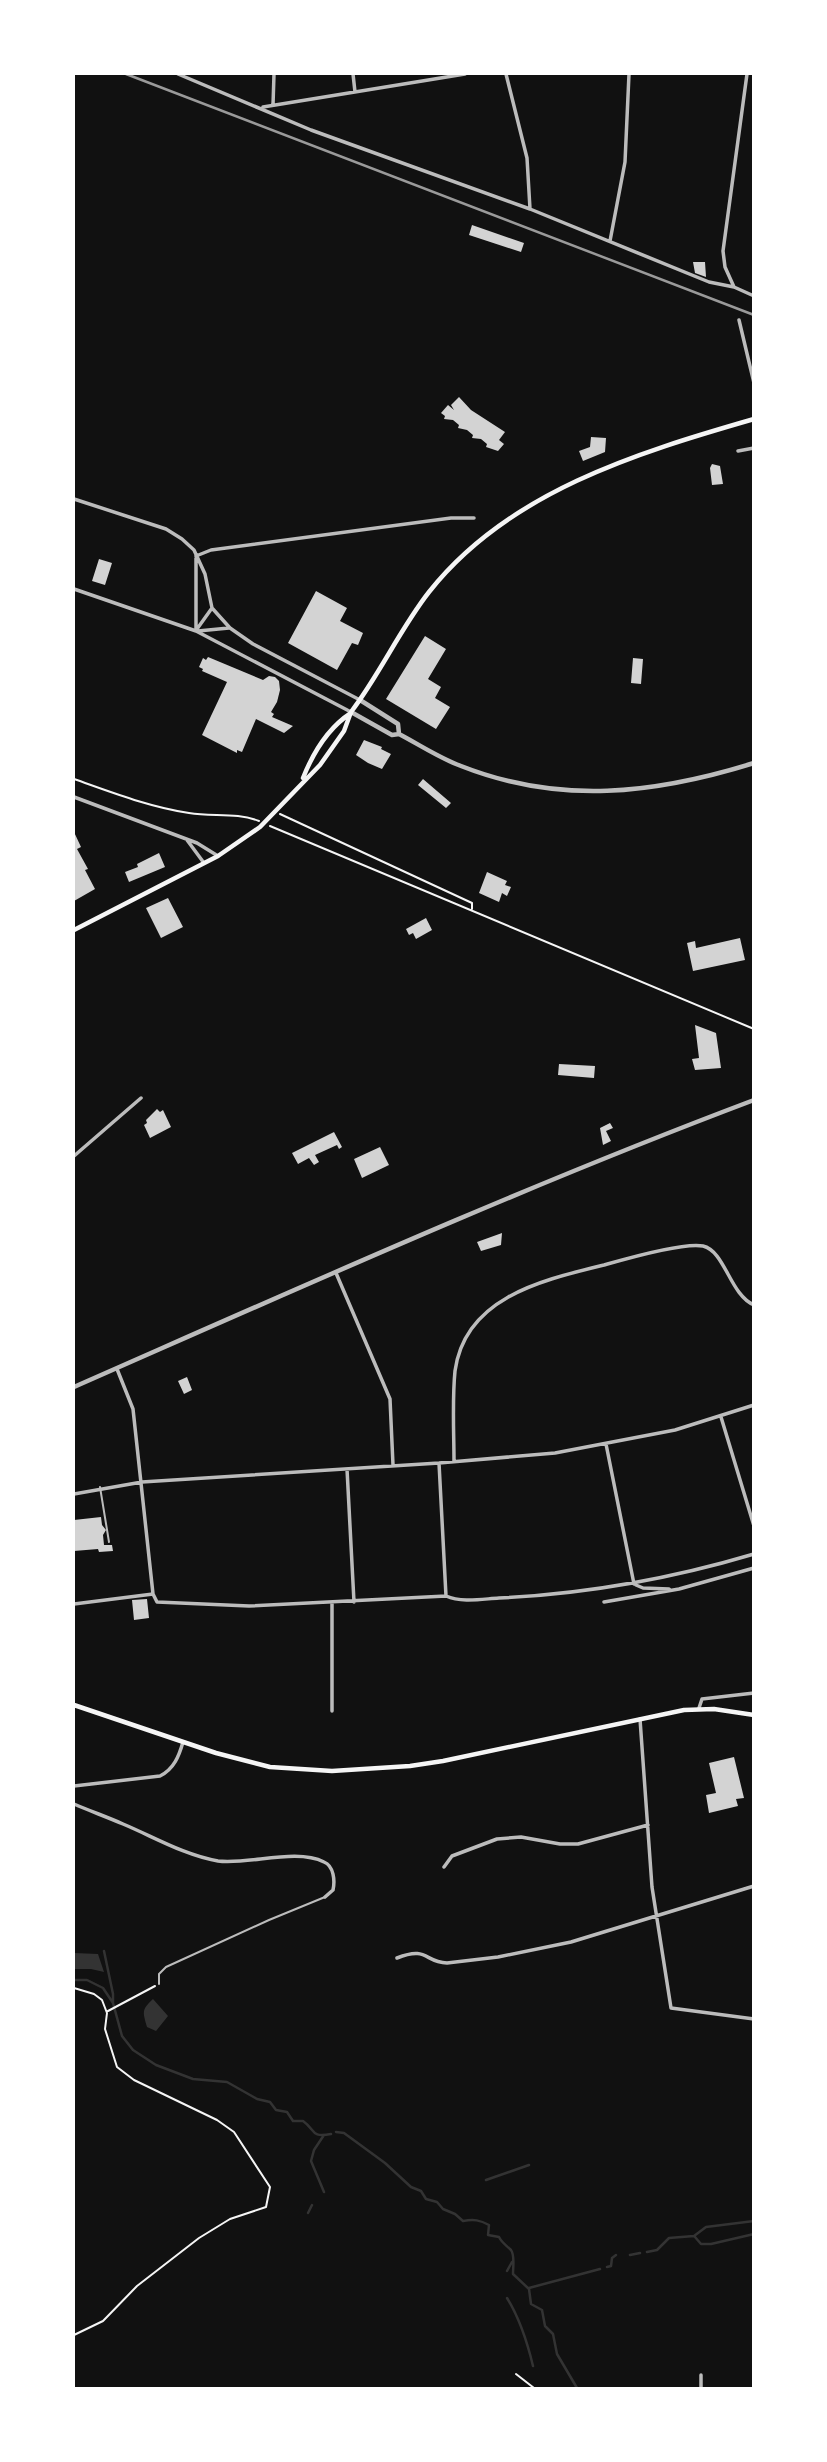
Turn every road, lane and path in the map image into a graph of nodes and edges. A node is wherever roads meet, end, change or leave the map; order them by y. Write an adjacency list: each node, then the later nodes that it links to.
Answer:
1 (178, 74): 10 (street)
2 (274, 74): 9 (street)
3 (353, 74): 8 (street)
4 (465, 74): 8 (street)
5 (506, 74): 11 (street)
6 (629, 74): 12 (street)
7 (747, 74): 13 (street)
8 (355, 92): 9 (street)
9 (273, 105): 10 (street)
10 (261, 107): 11 (street)
11 (530, 209): 12 (street)
12 (609, 242): 13 (street)
13 (734, 287): 14 (street)
14 (754, 296)
15 (739, 320): 16 (street)
16 (754, 383)
17 (754, 419): 27 (main road)
18 (754, 448): 19 (street)
19 (738, 451)
20 (74, 499): 22 (street)
21 (474, 517): 22 (street)
22 (196, 556): 24 (street); 26 (street)
23 (74, 589): 26 (street)
24 (212, 608): 25 (street); 26 (street)
25 (230, 628): 26 (street); 27 (street)
26 (196, 631): 28 (street)
27 (360, 701): 28 (main road); 29 (street)
28 (351, 712): 29 (street); 32 (main road); 32 (main road)
29 (399, 734): 30 (street)
30 (754, 763)
31 (74, 779): 35 (path)
32 (302, 780): 34 (main road)
33 (74, 797): 37 (street)
34 (274, 812): 38 (main road); 40 (path)
35 (244, 815)
36 (287, 834): 40 (path)
37 (186, 839): 38 (street); 39 (street)
38 (218, 856): 39 (main road)
39 (204, 863): 41 (main road)
40 (472, 910): 42 (path)
41 (74, 930)
42 (754, 1028)
43 (141, 1098): 45 (street)
44 (754, 1100): 46 (street)
45 (74, 1156)
46 (336, 1273): 48 (street); 55 (street)
47 (754, 1305): 53 (street)
48 (117, 1369): 49 (street); 57 (street)
49 (74, 1387)
50 (754, 1405): 51 (street)
51 (721, 1417): 52 (street); 60 (street)
52 (606, 1444): 53 (street); 64 (street)
53 (454, 1462): 54 (street)
54 (439, 1463): 55 (street); 67 (street)
55 (394, 1465): 56 (street)
56 (347, 1469): 57 (street); 69 (street)
57 (142, 1482): 58 (street); 66 (street)
58 (100, 1487): 59 (street); 61 (lane)
59 (74, 1494)
60 (754, 1526)
61 (109, 1542)
62 (754, 1554): 64 (street)
63 (754, 1568): 65 (street)
64 (634, 1584): 65 (street); 67 (street)
65 (679, 1589): 70 (street)
66 (153, 1594): 68 (street); 71 (street)
67 (446, 1596): 69 (street)
68 (332, 1602): 69 (street); 75 (street)
69 (354, 1602)
70 (604, 1602)
71 (74, 1604)
72 (754, 1693): 74 (street)
73 (74, 1705): 78 (main road)
74 (699, 1708): 76 (main road); 77 (main road)
75 (332, 1711)
76 (754, 1716)
77 (640, 1719): 78 (main road); 81 (street)
78 (183, 1742): 79 (street)
79 (74, 1786)
80 (74, 1804): 84 (street)
81 (648, 1825): 82 (street); 85 (street)
82 (444, 1867)
83 (754, 1886): 85 (street)
84 (325, 1897): 87 (lane)
85 (657, 1917): 86 (street); 90 (street)
86 (397, 1958)
87 (159, 1984): 89 (path)
88 (74, 1987): 89 (path)
89 (107, 2013): 91 (path)
90 (754, 2019)
91 (74, 2335)
92 (516, 2374): 94 (path)
93 (701, 2375): 95 (street)
94 (534, 2389)
95 (701, 2389)

